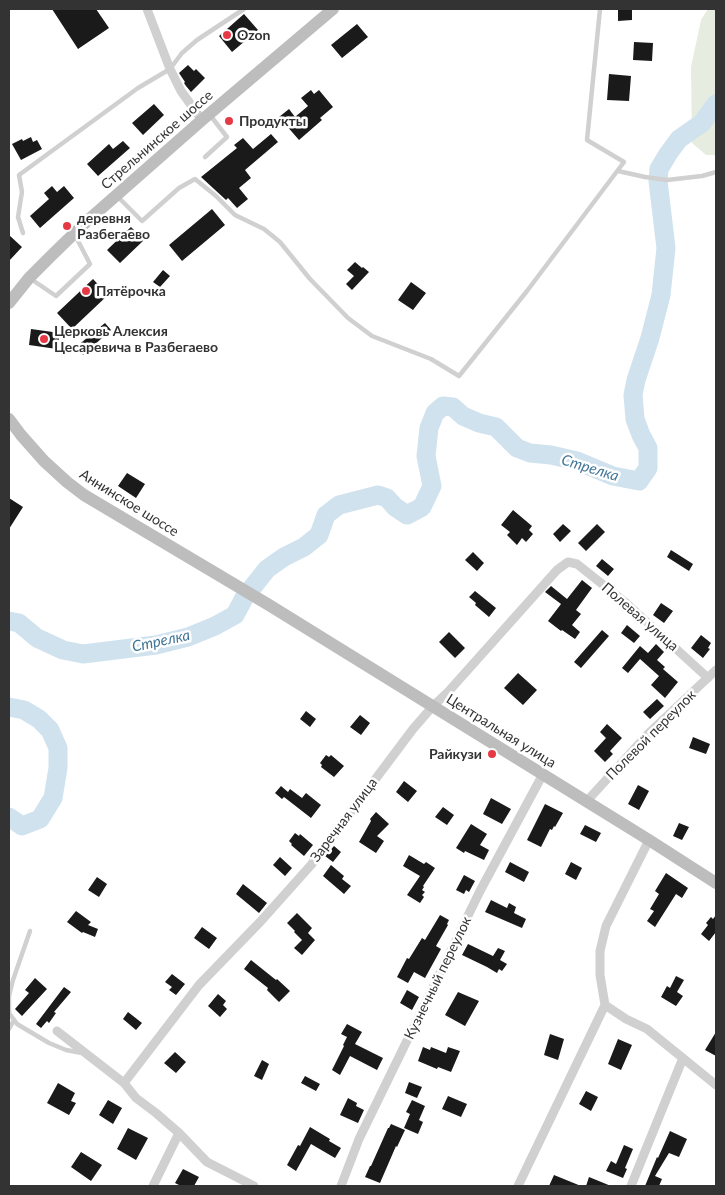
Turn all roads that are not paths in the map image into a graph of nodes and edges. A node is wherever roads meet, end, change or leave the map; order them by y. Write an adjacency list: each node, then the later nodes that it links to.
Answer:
1 (147, 9): 5 (street)
2 (244, 9): 5 (lane)
3 (333, 9): 6 (main road, Стрельнинское шоссе)
4 (600, 9): 8 (lane)
5 (170, 69): 6 (street); 11 (lane)
6 (205, 117): 7 (lane); 10 (main road, Стрельнинское шоссе)
7 (205, 157)
8 (618, 171): 9 (lane); 10 (lane)
9 (716, 172)
10 (116, 196): 12 (main road, Стрельнинское шоссе)
11 (23, 233)
12 (74, 233): 13 (main road, Стрельнинское шоссе); 13 (lane)
13 (29, 278): 14 (main road, Стрельнинское шоссе)
14 (9, 303)
15 (9, 419): 17 (main road, Аннинское шоссе)
16 (568, 562): 19 (street, Полевая улица); 20 (street, Заречная улица)
17 (269, 605): 20 (main road, Центральная улица)
18 (716, 670): 19 (street, Полевой переулок)
19 (708, 678): 22 (street, Полевой переулок)
20 (433, 706): 21 (main road, Центральная улица); 32 (street, Заречная улица)
21 (543, 774): 22 (main road, Центральная улица); 37 (street, Кузнечный переулок)
22 (586, 802): 23 (main road, Центральная улица)
23 (649, 840): 24 (main road, Центральная улица); 26 (street)
24 (716, 883)
25 (30, 931): 27 (lane)
26 (605, 1005): 31 (street); 38 (street)
27 (14, 1020): 28 (lane); 30 (lane)
28 (9, 1029)
29 (57, 1031): 30 (street)
30 (86, 1054): 32 (street)
31 (683, 1058): 33 (street); 39 (street)
32 (122, 1082): 34 (street)
33 (716, 1085)
34 (181, 1135): 35 (street); 36 (street)
35 (153, 1186)
36 (254, 1186)
37 (341, 1186)
38 (518, 1186)
39 (631, 1186)

